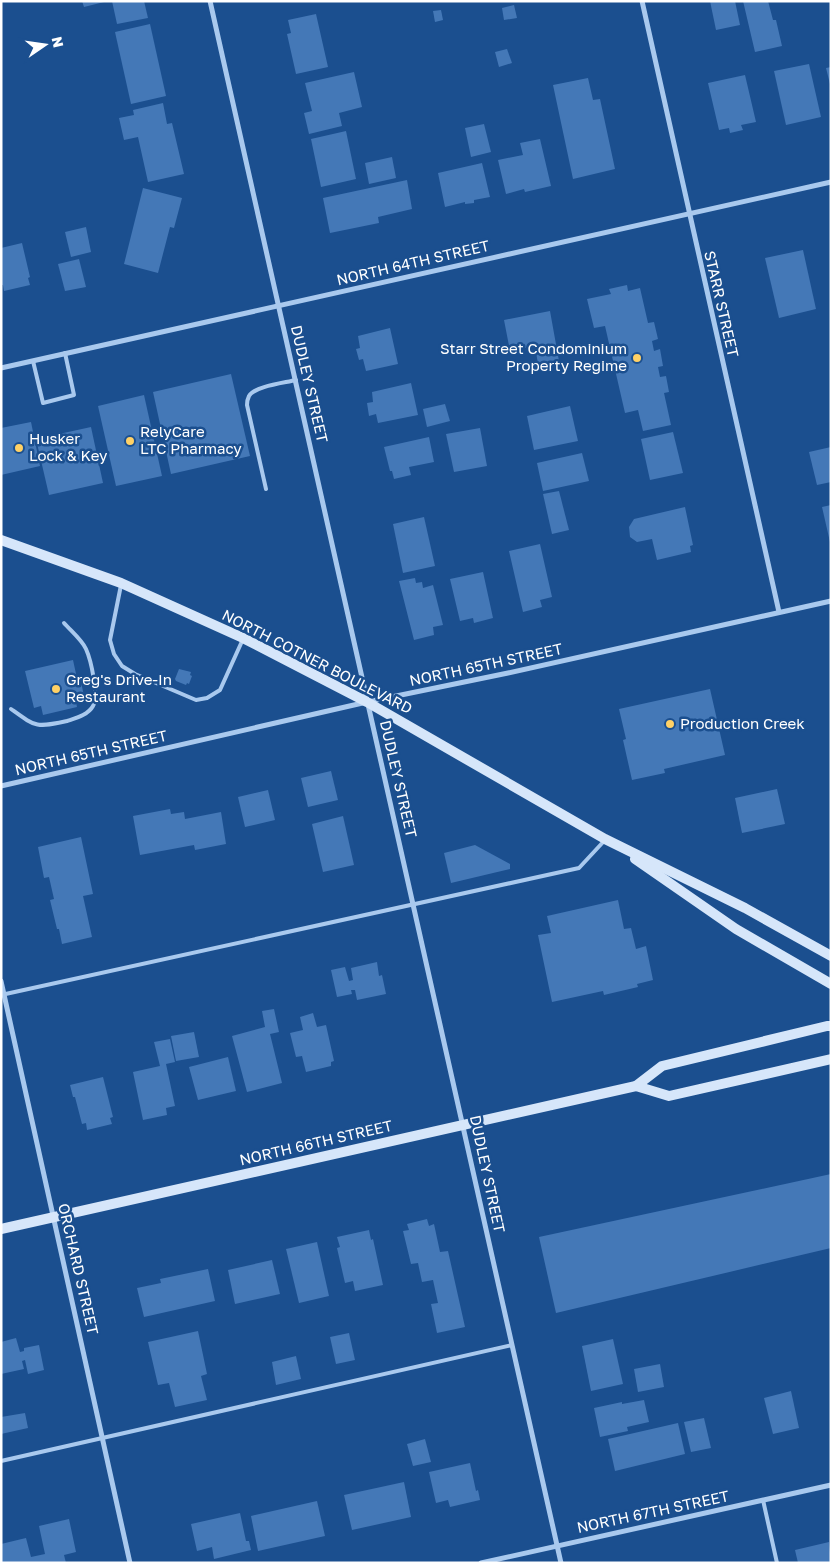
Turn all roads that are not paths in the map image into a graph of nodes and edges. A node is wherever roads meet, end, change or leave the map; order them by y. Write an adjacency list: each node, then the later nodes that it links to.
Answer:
1 (210, 1): 5 (street, DUDLEY STREET)
2 (642, 1): 4 (street, STARR STREET)
3 (831, 182): 4 (street, NORTH 64TH STREET)
4 (688, 213): 5 (street, NORTH 64TH STREET); 14 (street, STARR STREET)
5 (279, 305): 6 (street, NORTH 64TH STREET); 9 (street, DUDLEY STREET)
6 (65, 353): 7 (street, NORTH 64TH STREET); 7 (lane)
7 (33, 361): 8 (street, NORTH 64TH STREET)
8 (1, 368)
9 (296, 380): 10 (lane); 17 (street, DUDLEY STREET)
10 (266, 489)
11 (1, 540): 12 (main road, NORTH COTNER BOULEVARD)
12 (121, 583): 16 (main road, NORTH COTNER BOULEVARD); 16 (lane)
13 (831, 601): 14 (street, NORTH 65TH STREET)
14 (779, 612): 17 (street, NORTH 65TH STREET)
15 (64, 623): 18 (lane)
16 (243, 638): 17 (main road, NORTH COTNER BOULEVARD)
17 (367, 702): 19 (street, NORTH 65TH STREET); 20 (main road, NORTH COTNER BOULEVARD); 21 (street, DUDLEY STREET)
18 (10, 709)
19 (1, 786)
20 (605, 839): 21 (lane); 22 (main road, NORTH COTNER BOULEVARD); 24 (main road, NORTH COTNER BOULEVARD)
21 (414, 905): 25 (lane); 29 (street, DUDLEY STREET)
22 (831, 956)
23 (1, 981): 25 (street, ORCHARD STREET)
24 (831, 984)
25 (3, 995): 30 (street, ORCHARD STREET)
26 (831, 1026): 28 (main road, NORTH 66TH STREET)
27 (831, 1059): 28 (main road, NORTH 66TH STREET)
28 (636, 1086): 29 (main road, NORTH 66TH STREET)
29 (463, 1124): 30 (main road, NORTH 66TH STREET); 32 (street, DUDLEY STREET)
30 (54, 1217): 31 (main road, NORTH 66TH STREET); 33 (street, ORCHARD STREET)
31 (1, 1229)
32 (512, 1345): 33 (lane); 37 (street, DUDLEY STREET)
33 (102, 1438): 34 (lane); 38 (street, ORCHARD STREET)
34 (1, 1460)
35 (831, 1485): 36 (street, NORTH 67TH STREET)
36 (763, 1500): 37 (street, NORTH 67TH STREET); 41 (lane)
37 (557, 1546): 39 (street, NORTH 67TH STREET); 40 (street, DUDLEY STREET)
38 (130, 1563)
39 (481, 1563)
40 (561, 1563)
41 (777, 1563)

